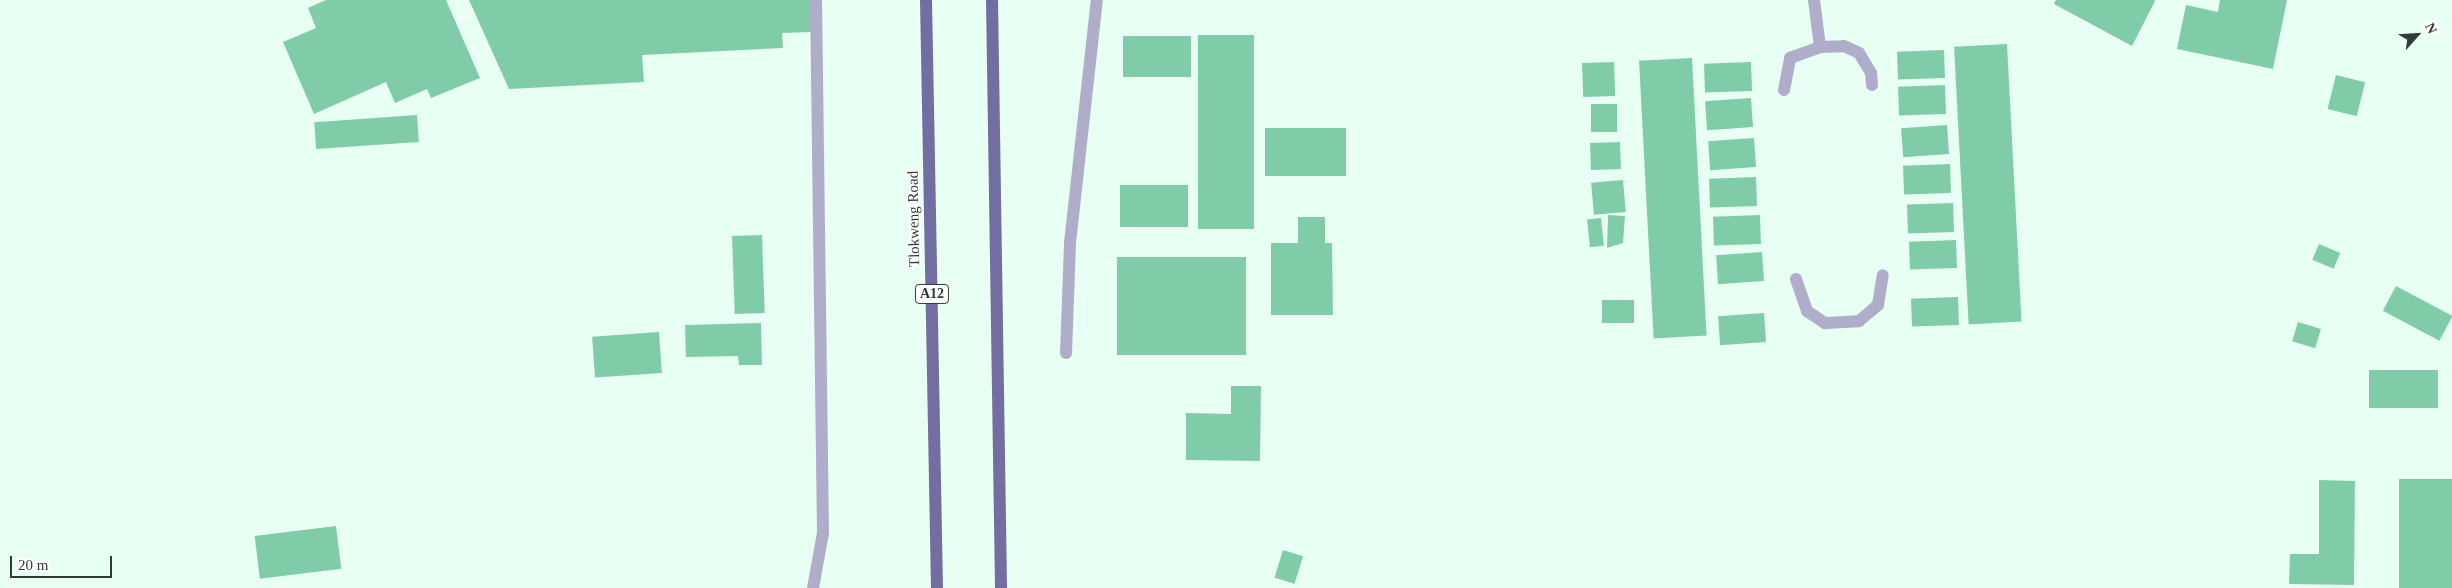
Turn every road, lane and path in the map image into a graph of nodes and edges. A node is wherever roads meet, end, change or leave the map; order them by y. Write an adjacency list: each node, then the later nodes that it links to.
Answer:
1 (816, 0): 12 (street)
2 (926, 0): 13 (main road, Tlokweng Road / A12)
3 (992, 0): 14 (main road)
4 (1097, 0): 11 (street)
5 (1814, 0): 6 (street)
6 (1820, 47): 7 (street); 8 (street)
7 (1872, 85)
8 (1784, 90)
9 (1883, 274): 10 (street)
10 (1796, 279)
11 (1066, 353)
12 (813, 588)
13 (937, 588)
14 (1001, 588)

